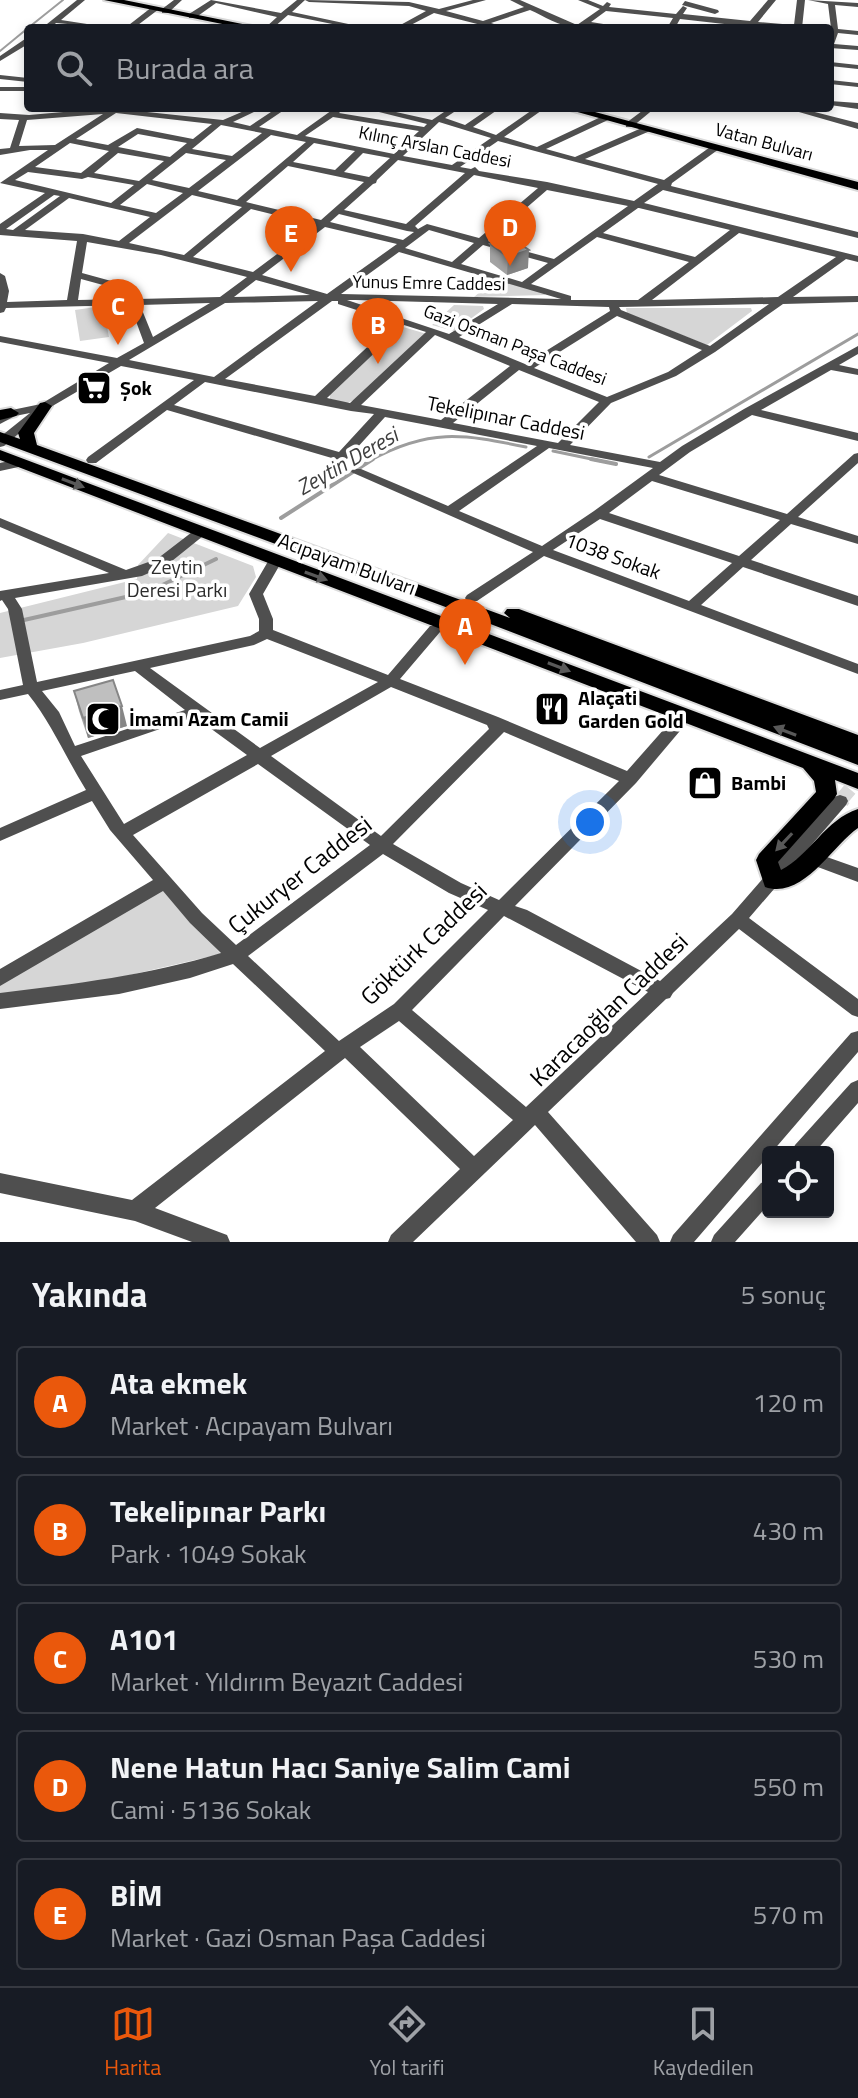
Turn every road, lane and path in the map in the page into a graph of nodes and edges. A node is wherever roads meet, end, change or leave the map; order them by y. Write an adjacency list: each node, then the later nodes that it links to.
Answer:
1 (81, 0): 30 (street)
2 (109, 0): 17 (main road)
3 (178, 0): 25 (street)
4 (216, 0): 21 (street); 29 (street)
5 (241, 0): 21 (street)
6 (301, 0): 27 (street)
7 (309, 0): 8 (street)
8 (334, 0): 16 (street)
9 (482, 0): 26 (street)
10 (514, 0): 23 (street)
11 (582, 0): 24 (street)
12 (609, 0): 24 (street)
13 (772, 0): 45 (street)
14 (801, 0): 46 (street)
15 (812, 0): 20 (street)
16 (368, 1): 18 (street); 37 (street)
17 (128, 2): 25 (main road)
18 (410, 2): 26 (street)
19 (686, 2): 28 (street); 44 (street)
20 (831, 2): 22 (street); 47 (street)
21 (231, 4): 27 (street)
22 (858, 5)
23 (531, 7): 31 (street); 40 (street)
24 (605, 9): 28 (street); 41 (street)
25 (160, 10): 29 (main road); 34 (street)
26 (436, 11): 31 (street); 38 (street)
27 (285, 15): 36 (street); 37 (street)
28 (680, 15): 42 (street); 43 (street)
29 (192, 16): 35 (main road)
30 (55, 21): 32 (street); 33 (street)
31 (483, 23): 39 (street)
32 (51, 24)
33 (78, 24)
34 (136, 24)
35 (226, 24)
36 (274, 24)
37 (345, 24)
38 (409, 24)
39 (487, 24)
40 (576, 24)
41 (584, 24)
42 (674, 24)
43 (744, 24)
44 (748, 24)
45 (752, 24)
46 (798, 24)
47 (832, 24)
48 (834, 31): 49 (street)
49 (858, 33)
50 (834, 45): 52 (street)
51 (24, 47): 53 (street)
52 (858, 48)
53 (0, 59)
54 (834, 64): 55 (street)
55 (858, 67)
56 (0, 77): 57 (street)
57 (24, 80)
58 (834, 82): 59 (street)
59 (858, 85)
60 (24, 89): 61 (street)
61 (1, 90)
62 (834, 103): 63 (street)
63 (858, 106)
64 (71, 112): 80 (street, Kılınç Arslan Caddesi)
65 (112, 112): 94 (street)
66 (146, 112): 83 (street, Kılınç Arslan Caddesi)
67 (248, 112): 83 (street)
68 (277, 112): 88 (street)
69 (335, 112): 91 (street)
70 (343, 112): 85 (street)
71 (384, 112): 85 (street)
72 (450, 112): 85 (street)
73 (458, 112): 82 (street)
74 (490, 112): 82 (street)
75 (535, 112): 92 (street)
76 (583, 112): 81 (main road, Vatan Bulvarı)
77 (646, 112): 86 (street)
78 (808, 112): 84 (street)
79 (0, 116): 80 (street, Kılınç Arslan Caddesi)
80 (24, 118): 98 (street)
81 (605, 118): 86 (main road, Vatan Bulvarı); 102 (street)
82 (478, 120): 87 (street)
83 (221, 123): 88 (street, Kılınç Arslan Caddesi); 95 (street)
84 (858, 123)
85 (433, 124): 87 (street); 104 (street)
86 (629, 125): 89 (main road, Vatan Bulvarı)
87 (467, 127): 92 (street)
88 (251, 129): 90 (street, Kılınç Arslan Caddesi)
89 (647, 129): 96 (main road, Vatan Bulvarı); 106 (street)
90 (269, 132): 91 (street, Kılınç Arslan Caddesi); 105 (street)
91 (299, 137): 93 (street, Kılınç Arslan Caddesi)
92 (500, 137): 102 (street); 109 (street)
93 (313, 140): 100 (street, Kılınç Arslan Caddesi); 108 (street)
94 (72, 141): 97 (street); 99 (street)
95 (193, 142): 99 (street); 101 (street)
96 (716, 147): 115 (street); 119 (main road, Vatan Bulvarı)
97 (58, 148): 98 (street); 110 (street)
98 (14, 149): 103 (street)
99 (114, 149): 107 (street); 112 (street)
100 (362, 149): 104 (street, Kılınç Arslan Caddesi); 113 (street)
101 (184, 150): 105 (street); 107 (street)
102 (537, 150): 106 (street)
103 (0, 152)
104 (399, 156): 109 (street, Kılınç Arslan Caddesi); 114 (street)
105 (229, 158): 120 (street)
106 (581, 158): 115 (street)
107 (171, 160): 117 (street)
108 (286, 163): 113 (street); 123 (street)
109 (456, 166): 111 (street, Kılınç Arslan Caddesi)
110 (28, 169): 112 (street); 116 (street)
111 (475, 170): 118 (street, Kılınç Arslan Caddesi); 130 (street)
112 (87, 174): 117 (street)
113 (337, 174): 114 (street)
114 (373, 181): 126 (street)
115 (670, 182): 125 (street); 129 (street); 136 (street)
116 (2, 183): 121 (street)
117 (144, 183): 120 (street); 124 (street)
118 (547, 185): 125 (street, Kılınç Arslan Caddesi); 138 (street)
119 (858, 186)
120 (190, 189): 123 (street); 127 (street)
121 (53, 191): 122 (street); 133 (street)
122 (68, 195): 124 (street); 134 (street)
123 (244, 204): 128 (street); 142 (street)
124 (114, 205): 127 (street)
125 (639, 205): 132 (street, Kılınç Arslan Caddesi); 135 (street)
126 (338, 211): 128 (street); 130 (street)
127 (156, 216): 139 (street)
128 (323, 224): 140 (street); 148 (street)
129 (858, 226)
130 (407, 228): 131 (street)
131 (424, 229): 138 (street); 140 (street)
132 (738, 229): 141 (street, Kılınç Arslan Caddesi); 144 (street)
133 (0, 230): 134 (street, Gazi Osman Paşa Caddesi)
134 (16, 232): 137 (street, Gazi Osman Paşa Caddesi)
135 (596, 234): 144 (street); 145 (street)
136 (858, 235)
137 (83, 237): 139 (street, Gazi Osman Paşa Caddesi); 147 (street)
138 (481, 242): 145 (street); 146 (street)
139 (120, 245): 142 (street, Gazi Osman Paşa Caddesi)
140 (401, 246): 146 (street); 151 (street)
141 (844, 256): 143 (street, Kılınç Arslan Caddesi); 158 (street, Gazi Osman Paşa Caddesi)
142 (185, 259): 148 (street, Gazi Osman Paşa Caddesi)
143 (858, 259)
144 (694, 260): 159 (street)
145 (555, 262): 150 (street)
146 (453, 266): 150 (street)
147 (76, 275): 154 (street); 156 (street)
148 (253, 275): 151 (street, Gazi Osman Paşa Caddesi); 153 (street)
149 (0, 276): 160 (street)
150 (525, 284): 157 (street)
151 (331, 298): 153 (street, Yunus Emre Caddesi); 155 (street, Yunus Emre Caddesi); 162 (street, Gazi Osman Paşa Caddesi); 173 (street)
152 (858, 299): 158 (street, Yunus Emre Caddesi)
153 (223, 300): 154 (street, Yunus Emre Caddesi); 166 (street)
154 (136, 301): 156 (street, Yunus Emre Caddesi); 166 (street)
155 (510, 301): 157 (street, Yunus Emre Caddesi); 164 (street)
156 (72, 302): 160 (street, Yunus Emre Caddesi)
157 (579, 302): 161 (street, Yunus Emre Caddesi)
158 (777, 303): 159 (street, Yunus Emre Caddesi); 168 (street, Gazi Osman Paşa Caddesi)
159 (640, 304): 161 (street, Yunus Emre Caddesi)
160 (1, 306)
161 (615, 308): 168 (street); 170 (street)
162 (402, 321): 163 (street, Gazi Osman Paşa Caddesi); 174 (street)
163 (433, 331): 164 (street, Gazi Osman Paşa Caddesi); 178 (street)
164 (450, 338): 170 (street, Gazi Osman Paşa Caddesi)
165 (0, 339): 169 (street, Tekelipınar Caddesi)
166 (150, 345): 169 (street)
167 (858, 349): 171 (street)
168 (711, 350): 175 (street, Gazi Osman Paşa Caddesi)
169 (118, 364): 173 (street, Tekelipınar Caddesi); 176 (street)
170 (522, 366): 175 (street, Gazi Osman Paşa Caddesi); 182 (street)
171 (829, 366): 172 (street); 179 (street)
172 (858, 372)
173 (208, 380): 174 (street, Tekelipınar Caddesi); 177 (street)
174 (317, 401): 178 (street, Tekelipınar Caddesi)
175 (607, 401): 187 (street)
176 (45, 406): 181 (street); 185 (street); 188 (main road)
177 (165, 406): 180 (street); 190 (street)
178 (351, 408): 180 (street, Tekelipınar Caddesi)
179 (748, 411): 183 (street); 191 (street)
180 (382, 413): 182 (street, Tekelipınar Caddesi)
181 (3, 414)
182 (444, 424): 187 (street, Tekelipınar Caddesi)
183 (837, 432): 184 (street); 186 (street)
184 (858, 437)
185 (1, 443): 188 (main road, Acıpayam Bulvarı)
186 (858, 445)
187 (554, 446): 191 (street, Tekelipınar Caddesi); 193 (street)
188 (19, 452): 190 (main road); 197 (main road, Acıpayam Bulvarı, one-way to 197); 220 (main road, Acıpayam Bulvarı, one-way to 188)
189 (858, 457): 195 (street)
190 (92, 460): 204 (main road)
191 (656, 471): 194 (street); 195 (street, Tekelipınar Caddesi)
192 (357, 472): 193 (street, 1038 Sokak)
193 (450, 511): 199 (street, 1038 Sokak)
194 (599, 514): 199 (street); 201 (street)
195 (789, 519): 198 (street, Tekelipınar Caddesi); 201 (street)
196 (4, 527): 202 (street)
197 (201, 532): 200 (main road, Acıpayam Bulvarı); 202 (street)
198 (858, 540)
199 (543, 551): 204 (street); 206 (street, 1038 Sokak)
200 (275, 561): 208 (street); 215 (main road, Acıpayam Bulvarı, one-way to 215)
201 (744, 563): 205 (street); 206 (street)
202 (125, 575): 203 (street)
203 (3, 596): 212 (street)
204 (472, 598): 217 (main road)
205 (858, 601)
206 (692, 606): 210 (street, 1038 Sokak)
207 (435, 629): 211 (street)
208 (266, 633): 209 (street); 211 (street)
209 (137, 665): 212 (street); 214 (street)
210 (858, 669)
211 (391, 681): 216 (street); 219 (street)
212 (31, 687): 213 (street); 218 (street)
213 (0, 695)
214 (194, 712): 218 (street); 219 (street)
215 (685, 715): 221 (main road, Acıpayam Bulvarı); 222 (street, Göktürk Caddesi)
216 (495, 725): 222 (street); 229 (street, Çukuryer Caddesi)
217 (858, 743)
218 (71, 753): 224 (street)
219 (259, 756): 227 (street); 229 (street)
220 (858, 758)
221 (809, 762): 223 (main road, Acıpayam Bulvarı); 232 (main road, one-way to 232)
222 (630, 779): 234 (street, Göktürk Caddesi)
223 (858, 781)
224 (95, 793): 227 (street); 228 (street)
225 (840, 801): 230 (street)
226 (858, 817): 230 (main road)
227 (123, 833): 233 (street)
228 (0, 835)
229 (375, 842): 234 (street); 236 (street, Çukuryer Caddesi)
230 (805, 856): 231 (street); 232 (main road)
231 (858, 875)
232 (773, 881): 235 (street, Karacaoğlan Caddesi)
233 (163, 883): 236 (street); 237 (street)
234 (499, 908): 238 (street); 241 (street, Göktürk Caddesi)
235 (738, 919): 238 (street, Karacaoğlan Caddesi); 240 (street)
236 (238, 959): 239 (street, Çukuryer Caddesi); 243 (street)
237 (0, 978)
238 (664, 992): 245 (street, Karacaoğlan Caddesi)
239 (0, 1001)
240 (858, 1009)
241 (400, 1010): 243 (street, Göktürk Caddesi); 245 (street)
242 (858, 1039): 254 (street)
243 (343, 1050): 247 (street); 250 (street, Göktürk Caddesi)
244 (858, 1089): 246 (street)
245 (532, 1116): 247 (street, Karacaoğlan Caddesi); 253 (street)
246 (807, 1146)
247 (475, 1170): 252 (street, Karacaoğlan Caddesi)
248 (0, 1183): 250 (street)
249 (762, 1197): 255 (street)
250 (135, 1211): 251 (street)
251 (220, 1242)
252 (398, 1242)
253 (650, 1242)
254 (680, 1242)
255 (721, 1242)

